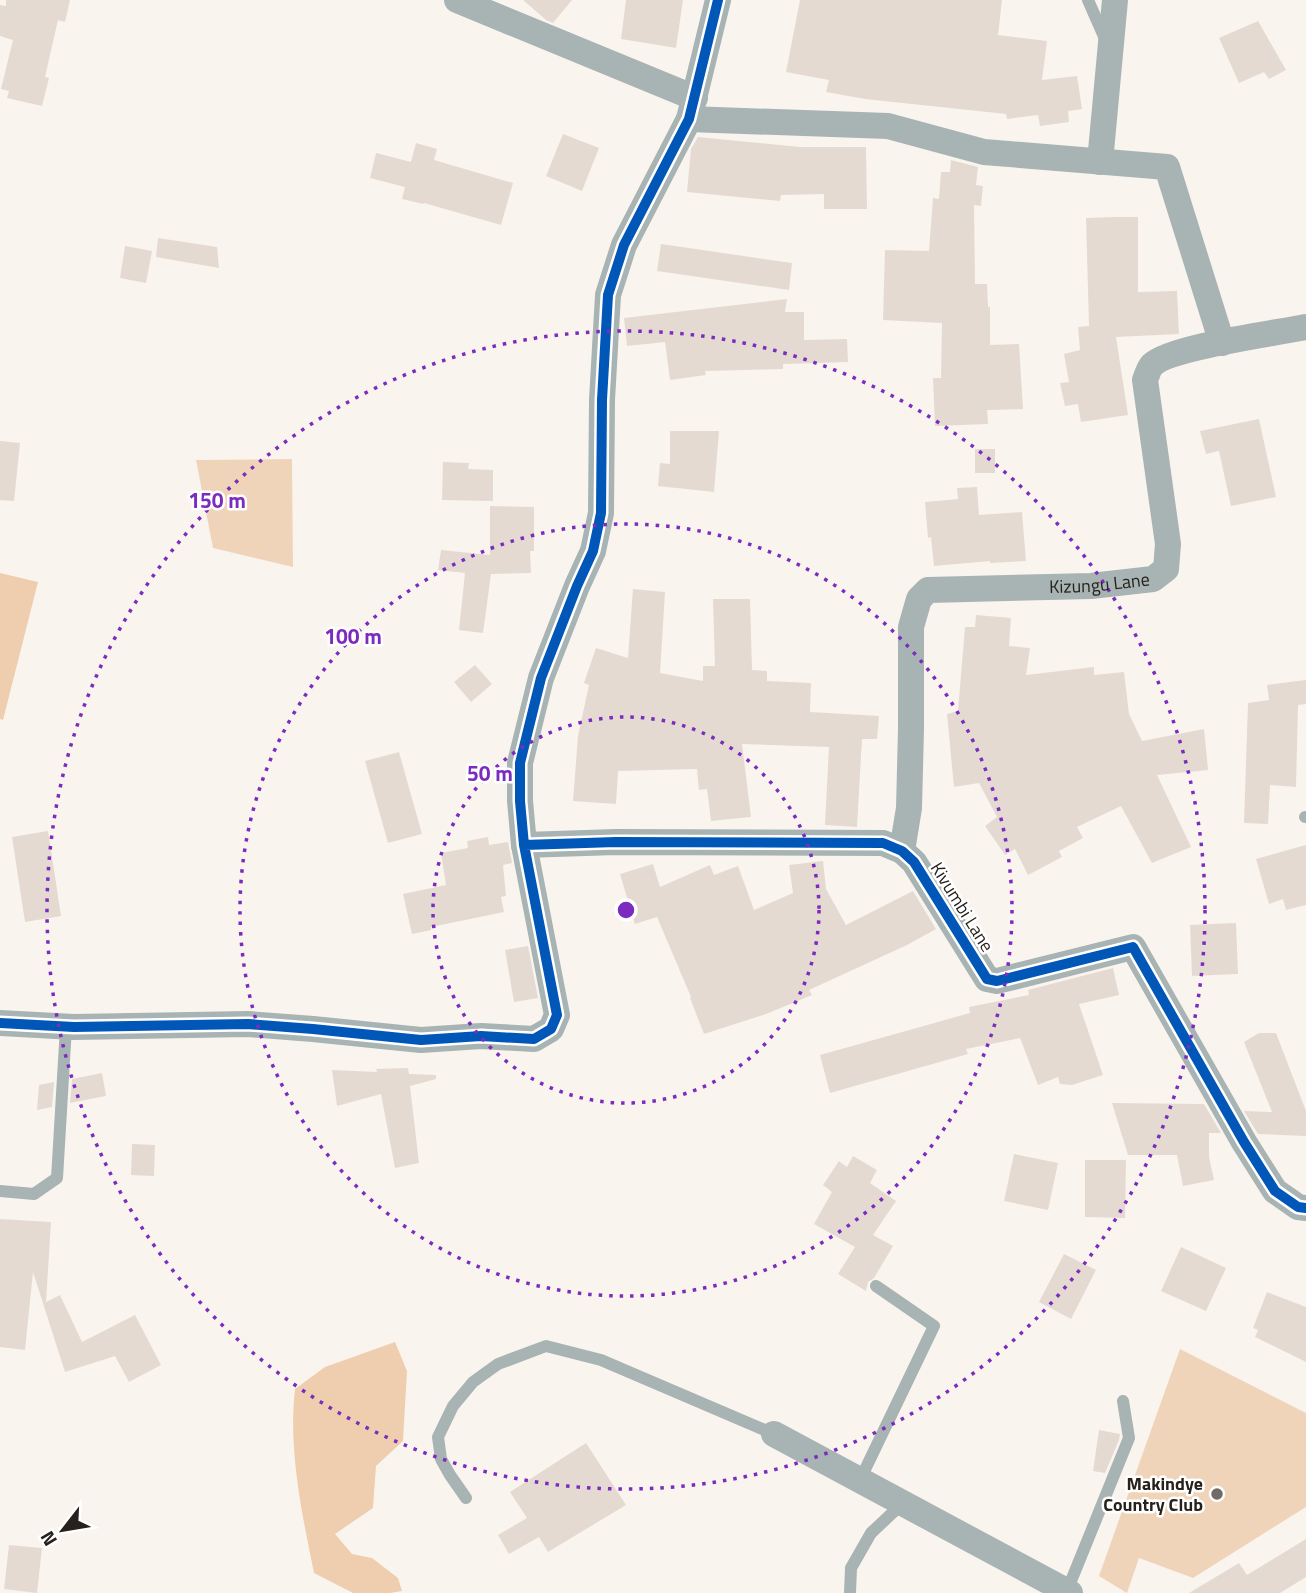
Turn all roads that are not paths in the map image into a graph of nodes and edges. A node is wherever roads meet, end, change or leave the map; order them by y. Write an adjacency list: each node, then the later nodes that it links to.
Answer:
1 (457, 0): 6 (street)
2 (718, 0): 6 (street)
3 (1088, 0): 5 (lane)
4 (1115, 0): 5 (street)
5 (1110, 51): 7 (street)
6 (692, 108): 7 (street); 10 (street)
7 (1100, 162): 9 (street)
8 (1306, 327): 9 (street, Kizungu Lane)
9 (1222, 343): 11 (street, Kizungu Lane)
10 (524, 845): 11 (street); 13 (street)
11 (902, 851): 15 (street, Kivumbi Lane)
12 (0, 1023): 13 (street)
13 (66, 1027): 14 (lane)
14 (0, 1191)
15 (1306, 1208)
16 (876, 1286): 19 (lane)
17 (1123, 1401): 22 (lane)
18 (774, 1434): 19 (street); 20 (lane)
19 (860, 1479): 21 (street)
20 (466, 1498)
21 (903, 1503): 22 (street); 23 (lane)
22 (1064, 1591)
23 (850, 1593)

